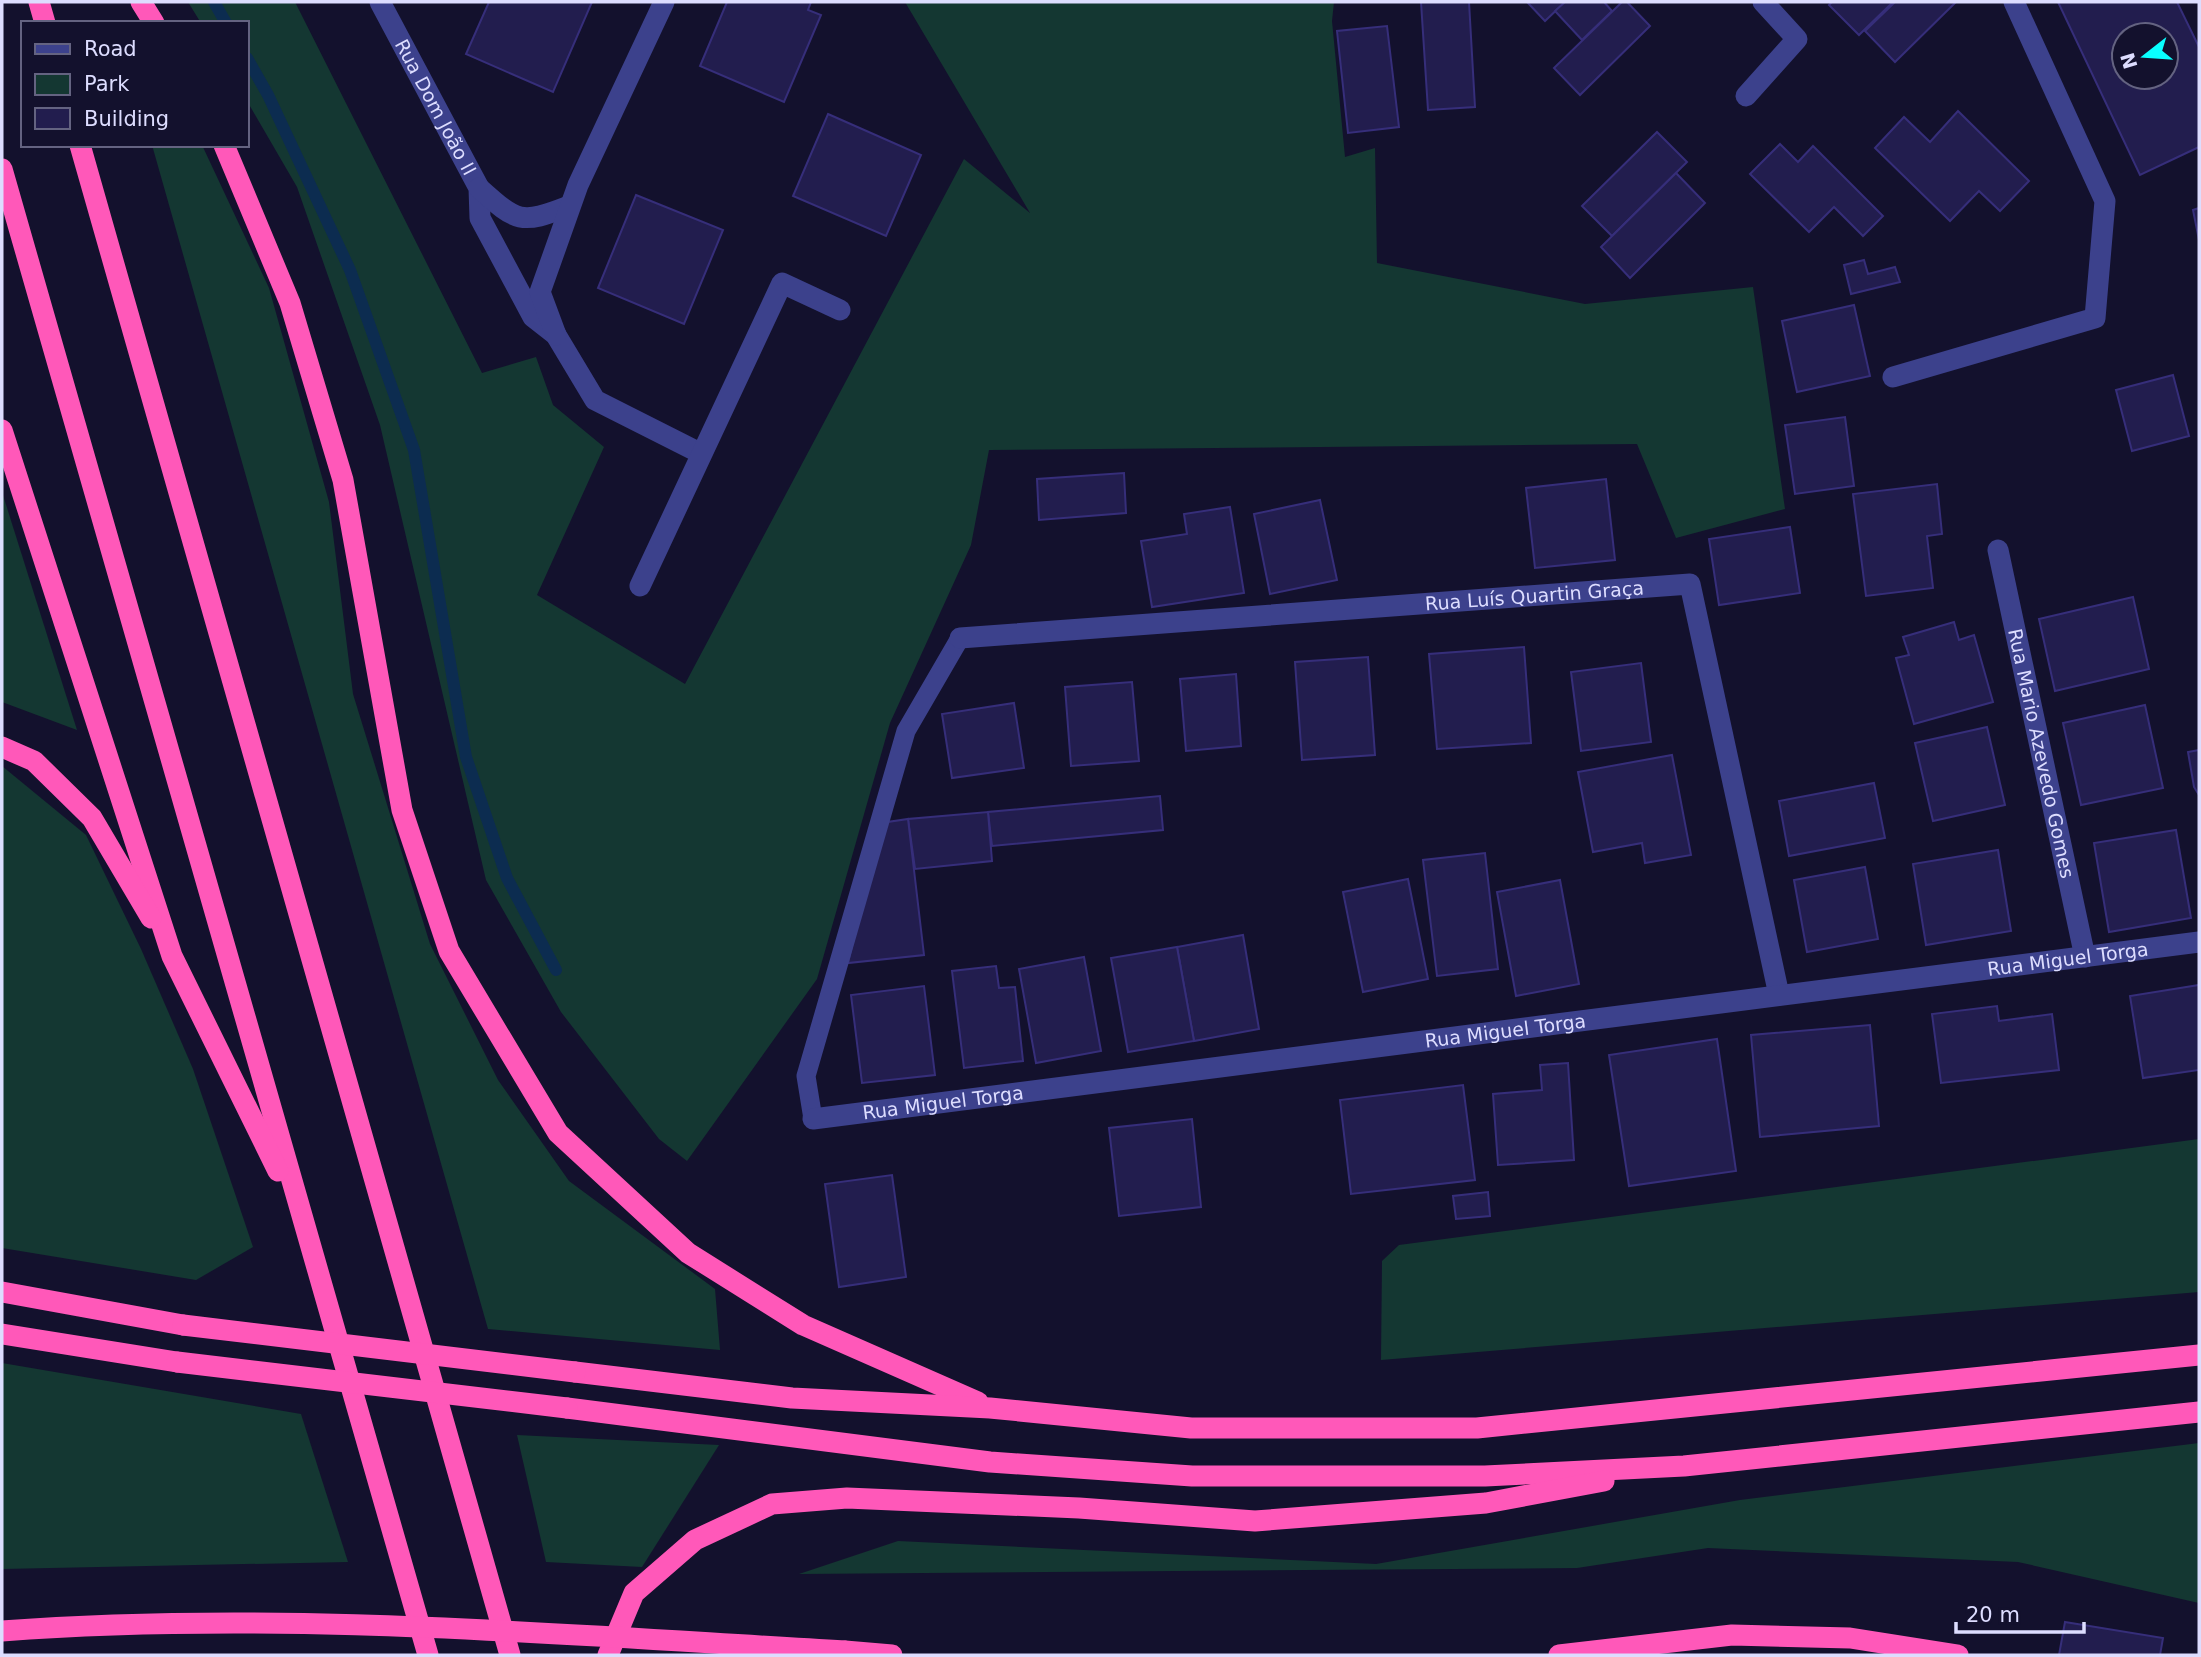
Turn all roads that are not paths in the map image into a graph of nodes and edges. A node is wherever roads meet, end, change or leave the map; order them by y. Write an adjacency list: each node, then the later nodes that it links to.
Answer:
1 (39, 2): 7 (highway)
2 (141, 2): 8 (highway)
3 (380, 2): 13 (street, Rua Dom João II)
4 (664, 2): 14 (street)
5 (1763, 2): 9 (street)
6 (2014, 2): 17 (street)
7 (44, 21)
8 (153, 21)
9 (1746, 96)
10 (81, 147): 38 (highway)
11 (225, 147): 33 (highway)
12 (2, 169): 29 (highway)
13 (479, 188): 14 (street); 16 (street, Rua Dom João II)
14 (569, 206): 16 (street)
15 (840, 310): 19 (street)
16 (556, 335): 19 (street, Rua Dom João II)
17 (1893, 377)
18 (2, 430): 25 (highway)
19 (700, 453): 21 (street)
20 (1998, 550): 26 (street, Rua Mario Azevedo Gomes)
21 (640, 586)
22 (960, 638): 27 (street, Rua Luís Quartin Graça); 28 (lane)
23 (2, 747): 25 (highway)
24 (2199, 942): 26 (street, Rua Miguel Torga)
25 (172, 956): 29 (highway)
26 (2085, 957): 27 (street, Rua Miguel Torga)
27 (1779, 995): 28 (street, Rua Miguel Torga)
28 (813, 1119)
29 (301, 1219): 37 (highway)
30 (2, 1292): 33 (highway, bridge)
31 (2, 1334): 35 (highway, bridge)
32 (2199, 1355): 33 (highway)
33 (990, 1408)
34 (2199, 1412): 35 (highway)
35 (1684, 1466): 39 (highway)
36 (2, 1631): 40 (highway, bridge)
37 (428, 1655)
38 (510, 1655)
39 (608, 1655)
40 (892, 1655)
41 (1559, 1655): 42 (highway)
42 (1958, 1655)

